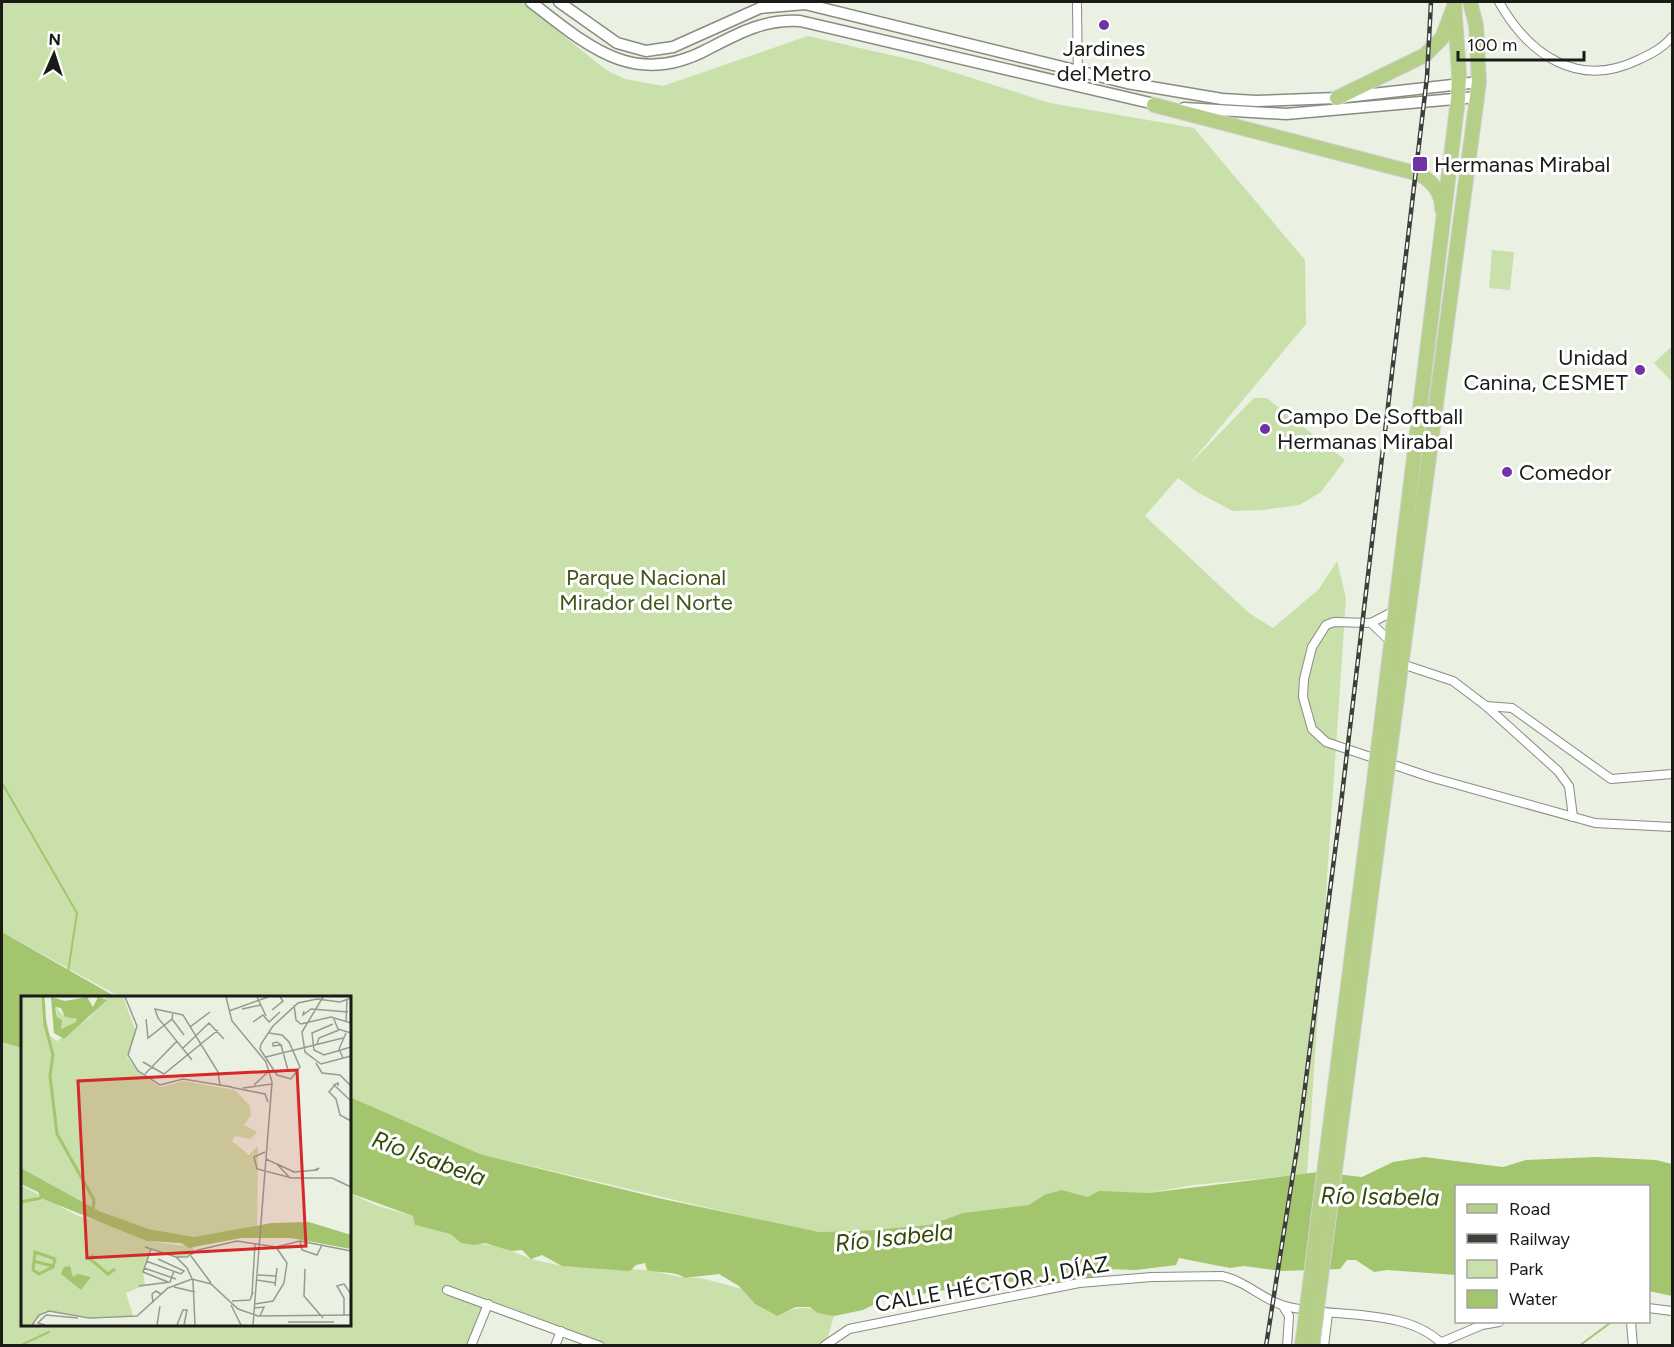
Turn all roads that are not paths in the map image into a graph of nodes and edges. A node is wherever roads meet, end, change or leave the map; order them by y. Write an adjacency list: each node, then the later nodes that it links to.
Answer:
1 (531, 2): 9 (street)
2 (559, 2): 7 (street)
3 (1077, 2): 10 (street)
4 (1470, 2): 11 (main road)
5 (1499, 2): 8 (street)
6 (1454, 3): 13 (main road); 15 (main road)
7 (707, 29): 9 (street); 10 (street)
8 (1672, 37)
9 (717, 44): 12 (street)
10 (1077, 72): 12 (street); 15 (street)
11 (1479, 82): 13 (street); 14 (main road)
12 (1078, 87): 16 (street)
13 (1459, 92): 14 (street); 15 (street); 16 (street); 17 (main road)
14 (1477, 97): 21 (main road)
15 (1337, 98)
16 (1154, 105): 17 (main road)
17 (1443, 232): 18 (main road)
18 (1396, 610): 19 (street); 20 (main road)
19 (1371, 623): 20 (street); 25 (street)
20 (1392, 643): 23 (main road)
21 (1402, 664): 22 (street); 23 (main road)
22 (1486, 706): 24 (street); 25 (street)
23 (1387, 726): 42 (main road, bridge); 43 (main road, bridge)
24 (1672, 774)
25 (1573, 817): 26 (street)
26 (1672, 827)
27 (447, 1290): 28 (street)
28 (488, 1304): 35 (street); 38 (street)
29 (1283, 1306): 32 (street, CALLE HÉCTOR J. DÍAZ); 37 (street, CALLE HÉCTOR J. DÍAZ); 41 (street)
30 (1650, 1308): 31 (street)
31 (1672, 1311)
32 (1328, 1314): 36 (street, CALLE HÉCTOR J. DÍAZ); 44 (street)
33 (1493, 1323): 36 (street)
34 (1631, 1323): 45 (street)
35 (561, 1331): 39 (street); 40 (street)
36 (1443, 1344)
37 (825, 1345)
38 (471, 1346)
39 (555, 1346)
40 (600, 1346)
41 (1287, 1346)
42 (1302, 1346)
43 (1312, 1346)
44 (1324, 1346)
45 (1633, 1346)

